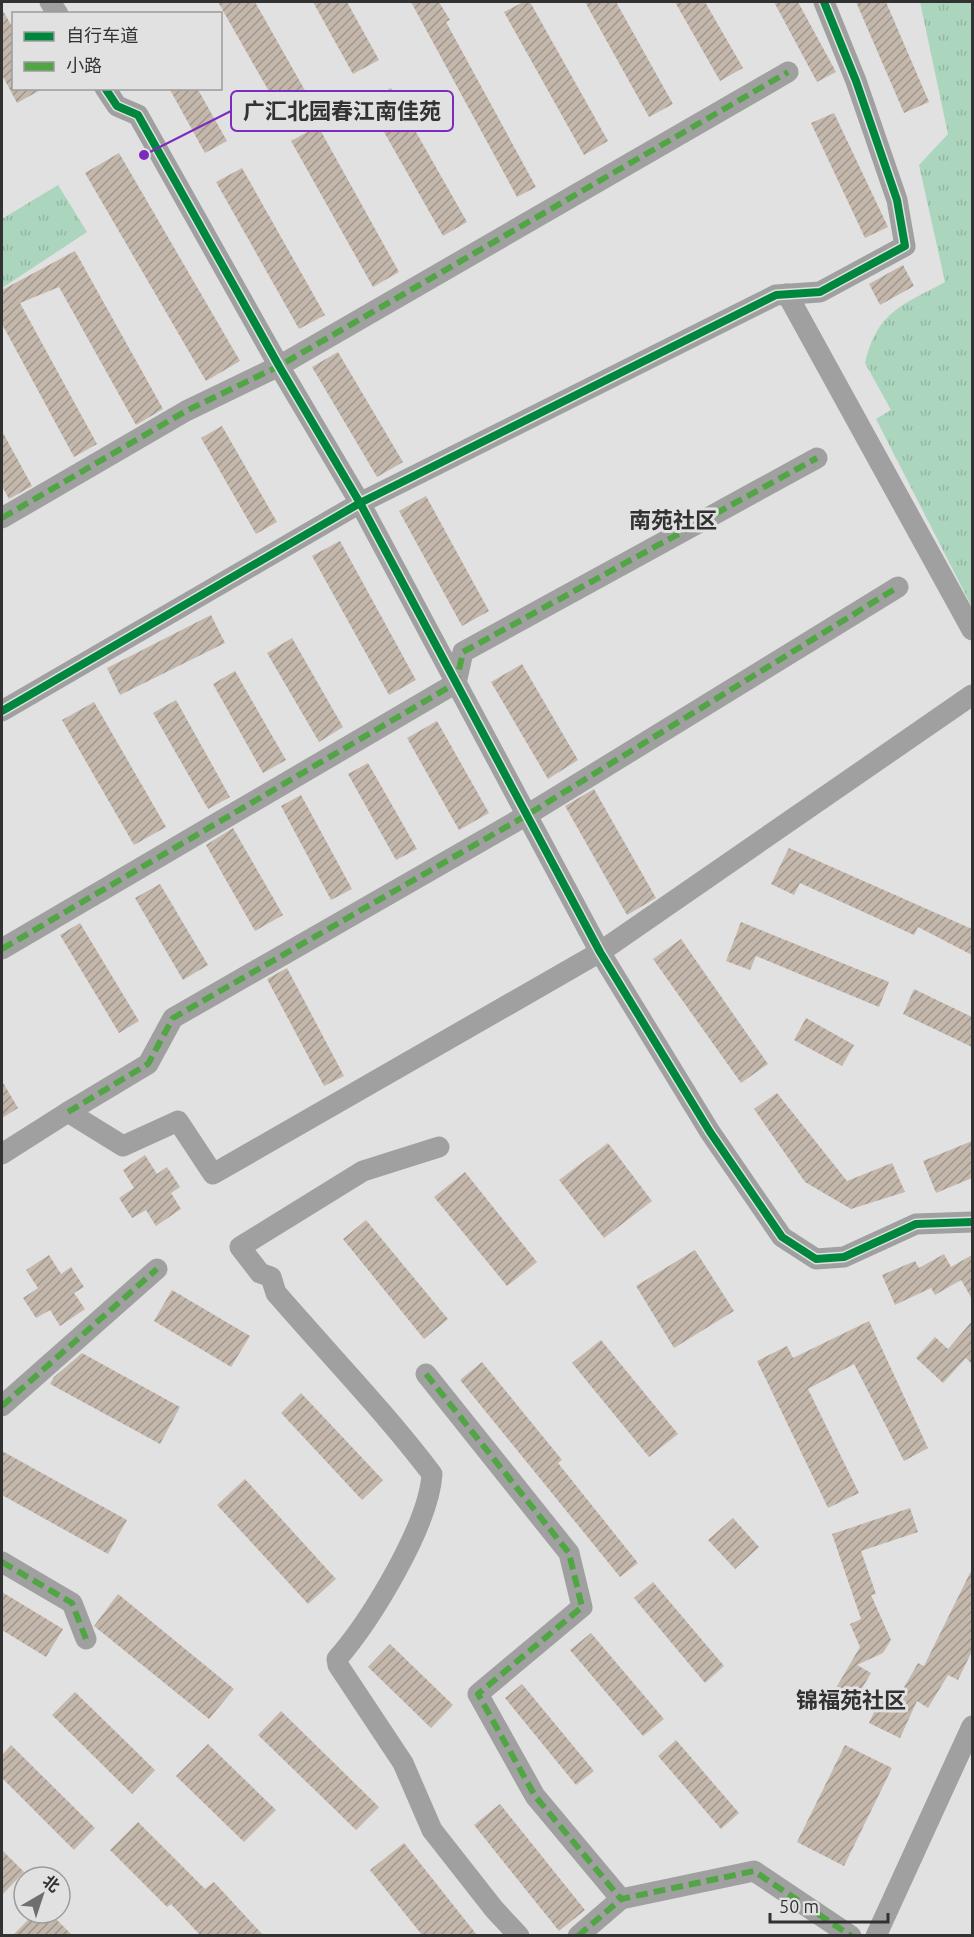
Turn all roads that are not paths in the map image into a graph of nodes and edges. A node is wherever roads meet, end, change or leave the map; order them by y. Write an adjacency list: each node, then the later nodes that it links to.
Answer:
1 (824, 2): 4 (street)
2 (788, 72): 5 (street)
3 (106, 90): 5 (street)
4 (787, 294): 7 (street); 10 (street)
5 (279, 366): 7 (street); 8 (street)
6 (817, 458): 11 (street)
7 (360, 503): 11 (street); 13 (street)
8 (2, 518)
9 (898, 587): 14 (street)
10 (972, 630)
11 (456, 684): 14 (street); 15 (street)
12 (972, 695): 16 (street)
13 (2, 711)
14 (527, 815): 16 (street); 17 (street)
15 (2, 949)
16 (600, 952): 17 (street); 20 (street)
17 (68, 1112): 19 (street)
18 (439, 1147): 28 (street)
19 (2, 1154)
20 (972, 1222)
21 (157, 1269): 23 (street)
22 (426, 1374): 27 (street)
23 (2, 1406)
24 (2, 1562): 25 (street)
25 (86, 1639)
26 (972, 1726): 31 (street)
27 (621, 1899): 29 (street); 30 (street)
28 (519, 1935)
29 (578, 1935)
30 (851, 1935)
31 (876, 1935)

